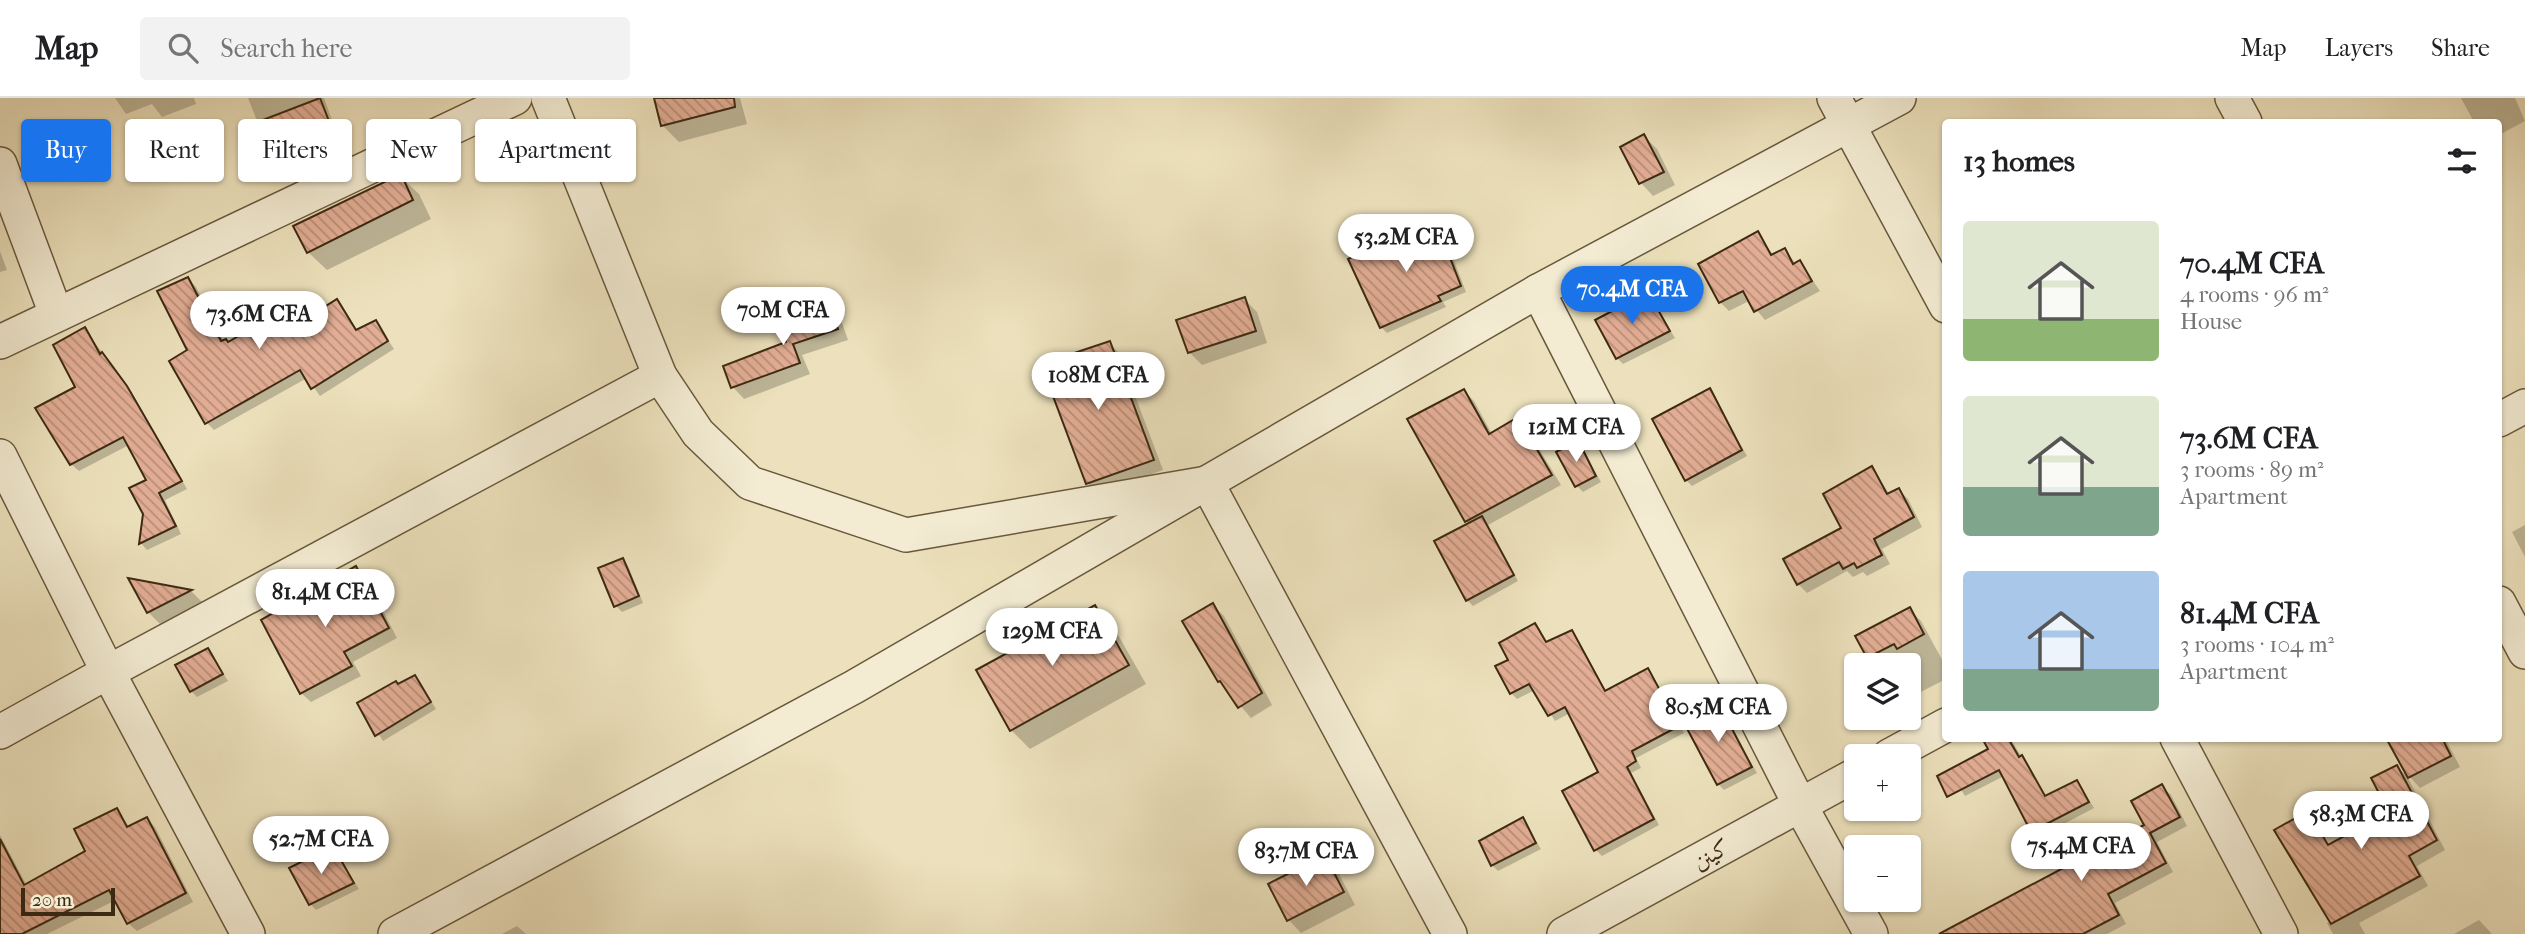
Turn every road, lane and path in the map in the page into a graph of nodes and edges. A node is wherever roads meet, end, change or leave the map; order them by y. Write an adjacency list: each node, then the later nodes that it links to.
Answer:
1 (515, 98): 10 (street)
2 (548, 98): 12 (street)
3 (1899, 98): 5 (street)
4 (2232, 98): 6 (street)
5 (1841, 111): 8 (street); 9 (street)
6 (2243, 119)
7 (0, 164): 10 (street)
8 (1538, 292): 16 (street); 25 (street)
9 (1942, 299)
10 (56, 314): 11 (street)
11 (0, 342)
12 (660, 376): 16 (street); 19 (street)
13 (2525, 406): 14 (street)
14 (2502, 418)
15 (0, 456): 19 (street)
16 (1206, 483): 27 (street); 28 (street)
17 (2502, 609): 18 (street)
18 (2525, 652)
19 (108, 672): 21 (street); 26 (street)
20 (1942, 727): 23 (street)
21 (0, 732)
22 (2179, 742): 31 (street)
23 (1911, 744)
24 (1844, 781): 25 (street, كينن)
25 (1800, 805): 29 (street, كينن); 30 (street)
26 (248, 934)
27 (396, 934)
28 (1450, 934)
29 (1564, 934)
30 (1871, 934)
31 (2281, 934)

